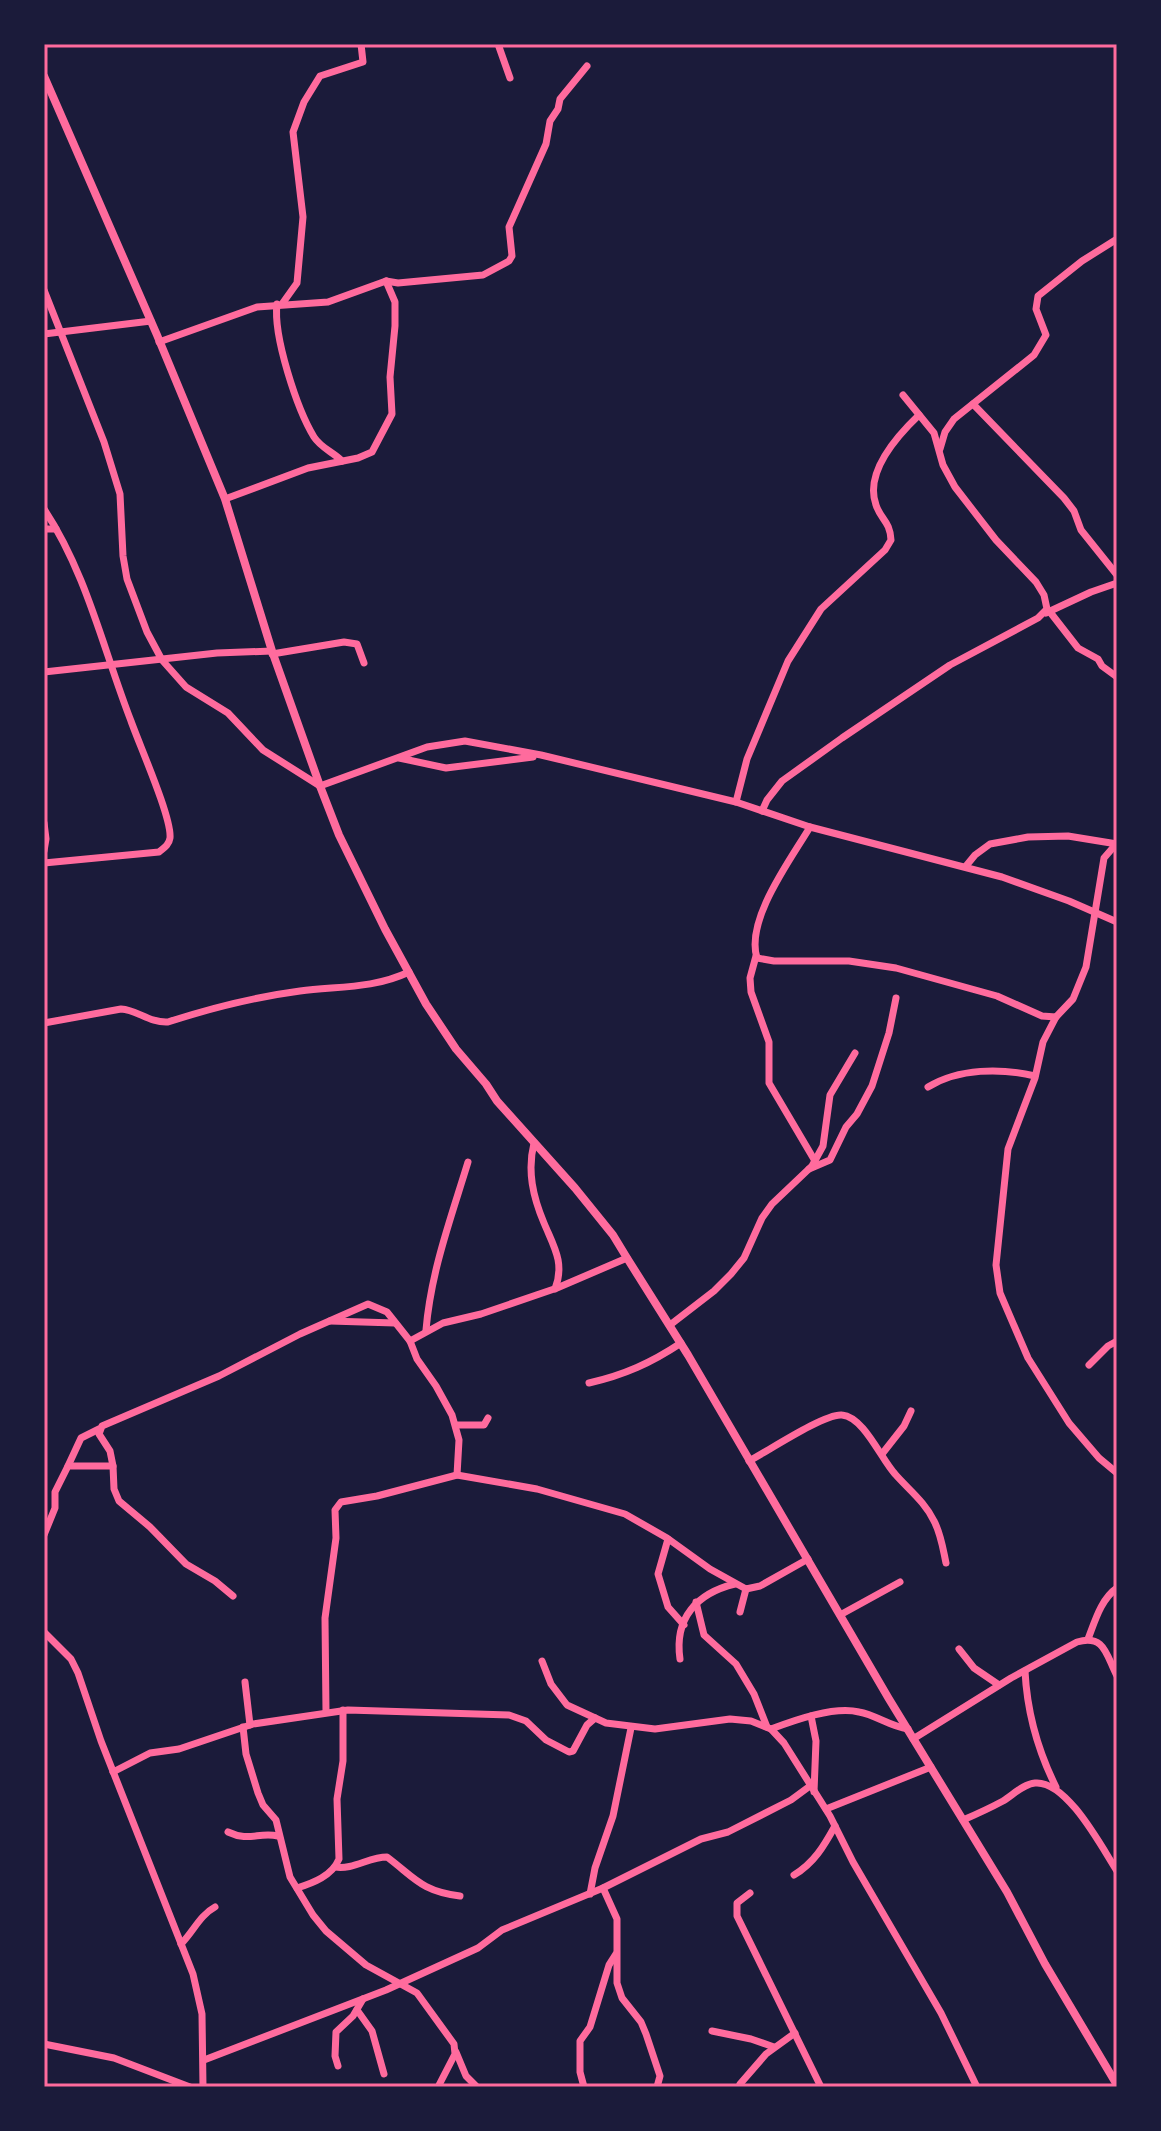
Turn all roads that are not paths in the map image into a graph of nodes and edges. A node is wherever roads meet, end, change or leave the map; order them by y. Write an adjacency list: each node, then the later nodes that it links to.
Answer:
1 (361, 44): 9 (street)
2 (498, 44): 5 (street)
3 (587, 66): 7 (street)
4 (44, 76): 10 (street)
5 (510, 78)
6 (1117, 239): 15 (street)
7 (386, 281): 9 (street); 18 (street)
8 (44, 290): 11 (street)
9 (279, 304): 13 (street); 18 (street)
10 (151, 321): 11 (street); 13 (street)
11 (62, 333): 12 (street); 27 (street)
12 (44, 334)
13 (159, 342): 19 (street)
14 (903, 395): 16 (street)
15 (973, 404): 17 (street); 23 (street)
16 (919, 415): 17 (street); 35 (street)
17 (939, 451): 25 (street)
18 (342, 461): 19 (street)
19 (225, 499): 26 (street)
20 (44, 509): 22 (street)
21 (44, 529): 22 (street)
22 (56, 529): 28 (street)
23 (1117, 575)
24 (1117, 583): 25 (street)
25 (1047, 613): 31 (street); 36 (street)
26 (272, 653): 27 (street); 29 (street); 34 (street)
27 (162, 660): 28 (street); 34 (street)
28 (110, 663): 30 (street); 41 (street)
29 (364, 663)
30 (44, 672)
31 (1117, 677)
32 (541, 755): 33 (street); 33 (street); 35 (street)
33 (397, 758): 34 (street)
34 (320, 786): 46 (street)
35 (736, 802): 36 (street)
36 (762, 811): 38 (street)
37 (44, 823): 40 (street)
38 (810, 827): 42 (street); 45 (street)
39 (1117, 844): 42 (street); 43 (street)
40 (44, 851)
41 (44, 863)
42 (966, 866): 43 (street)
43 (1096, 913): 44 (street); 48 (street)
44 (1117, 922)
45 (756, 956): 48 (street); 54 (street)
46 (409, 972): 49 (street); 53 (street)
47 (896, 998): 56 (street)
48 (1056, 1017): 51 (street)
49 (44, 1023)
50 (855, 1053): 54 (street)
51 (1035, 1076): 52 (street); 76 (street)
52 (928, 1087)
53 (534, 1143): 57 (street); 58 (street)
54 (815, 1161): 56 (street)
55 (468, 1162): 62 (street)
56 (809, 1169): 61 (street)
57 (627, 1258): 58 (street); 61 (street)
58 (555, 1289): 62 (street)
59 (328, 1320): 60 (street); 60 (street); 71 (street)
60 (395, 1323): 63 (street)
61 (670, 1325): 65 (street)
62 (426, 1330): 63 (street)
63 (410, 1341): 70 (street)
64 (1117, 1341): 66 (street)
65 (681, 1343): 67 (street); 73 (street)
66 (1089, 1365)
67 (589, 1383)
68 (911, 1411): 72 (street)
69 (488, 1418): 70 (street)
70 (456, 1425): 77 (street)
71 (99, 1429): 74 (street); 75 (street)
72 (882, 1454): 73 (street); 81 (street)
73 (749, 1461): 80 (street)
74 (68, 1466): 75 (street); 78 (street)
75 (113, 1466): 86 (street)
76 (1117, 1473)
77 (457, 1475): 79 (street); 101 (street)
78 (44, 1535)
79 (668, 1539): 83 (street); 90 (street)
80 (808, 1559): 85 (street); 89 (street)
81 (946, 1563)
82 (900, 1582): 89 (street)
83 (735, 1584): 85 (street); 87 (street)
84 (1117, 1588): 92 (street)
85 (746, 1589): 88 (street)
86 (233, 1596)
87 (696, 1602): 90 (street); 106 (street)
88 (740, 1612)
89 (840, 1615): 107 (street)
90 (684, 1625): 94 (street)
91 (44, 1632): 110 (street)
92 (1088, 1639): 96 (street); 97 (street)
93 (959, 1649): 99 (street)
94 (680, 1659)
95 (542, 1661): 103 (street)
96 (1025, 1671): 99 (street); 112 (street)
97 (1117, 1676)
98 (245, 1682): 104 (street)
99 (999, 1685): 108 (street)
100 (343, 1710): 101 (street); 103 (street); 118 (street)
101 (326, 1712): 104 (street)
102 (811, 1716): 106 (street); 107 (street); 111 (street)
103 (595, 1718): 105 (street)
104 (246, 1726): 110 (street); 117 (street)
105 (631, 1728): 106 (street); 124 (street)
106 (769, 1728): 111 (street)
107 (908, 1729): 108 (street)
108 (913, 1739): 109 (street)
109 (931, 1767): 113 (street); 114 (street)
110 (113, 1772): 127 (street)
111 (812, 1789): 113 (street); 122 (street)
112 (1057, 1789): 114 (street); 119 (street)
113 (826, 1809): 115 (street)
114 (963, 1820): 141 (street)
115 (835, 1826): 120 (street); 149 (street)
116 (228, 1832): 117 (street)
117 (278, 1836): 121 (street)
118 (335, 1867): 121 (street); 125 (street)
119 (1117, 1871)
120 (794, 1875)
121 (297, 1888): 129 (street)
122 (603, 1888): 124 (street); 128 (street)
123 (750, 1893): 133 (street)
124 (590, 1894): 129 (street)
125 (460, 1896)
126 (215, 1907): 127 (street)
127 (181, 1944): 137 (street)
128 (618, 1951): 146 (street); 147 (street)
129 (401, 1982): 130 (street); 136 (street)
130 (364, 1999): 131 (street); 137 (street)
131 (357, 2010): 138 (street); 139 (street)
132 (712, 2031): 135 (street)
133 (795, 2033): 135 (street); 148 (street)
134 (44, 2044): 142 (street)
135 (774, 2047): 140 (street)
136 (455, 2050): 144 (street); 145 (street)
137 (204, 2060): 143 (street)
138 (338, 2066)
139 (384, 2074)
140 (740, 2084)
141 (1117, 2085)
142 (190, 2087)
143 (203, 2087)
144 (438, 2087)
145 (477, 2087)
146 (584, 2087)
147 (657, 2087)
148 (821, 2087)
149 (977, 2087)

